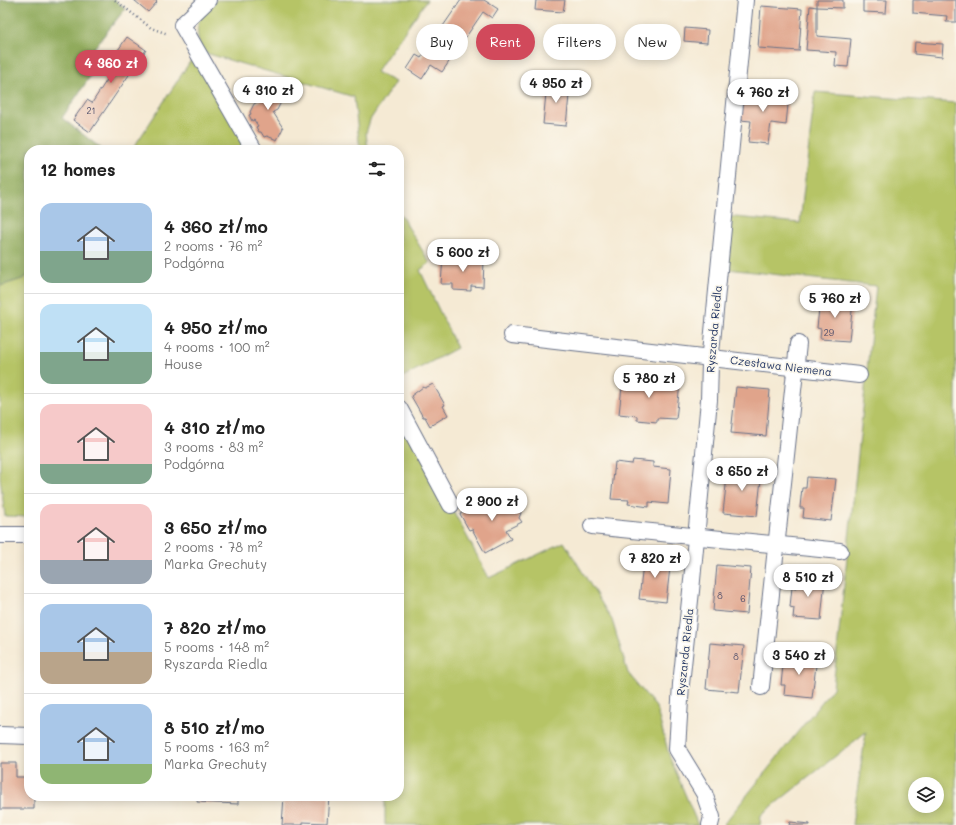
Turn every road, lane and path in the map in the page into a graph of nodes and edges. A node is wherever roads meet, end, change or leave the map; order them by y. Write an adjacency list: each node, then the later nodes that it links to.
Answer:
1 (115, 0): 4 (path)
2 (208, 0): 4 (street)
3 (745, 0): 8 (street, Ryszarda Riedla)
4 (182, 25): 5 (street)
5 (251, 145)
6 (512, 335): 8 (street, Czesława Niemena)
7 (798, 344): 9 (street)
8 (710, 358): 9 (street, Czesława Niemena); 16 (street, Ryszarda Riedla)
9 (794, 368): 10 (street, Czesława Niemena); 17 (street)
10 (859, 375)
11 (404, 417): 12 (street)
12 (451, 505)
13 (592, 526): 16 (street)
14 (0, 535): 15 (street)
15 (24, 536)
16 (696, 536): 17 (street); 22 (street, Ryszarda Riedla)
17 (776, 545): 18 (street); 19 (street)
18 (840, 551)
19 (761, 687)
20 (0, 735): 21 (street)
21 (24, 736)
22 (711, 821)

